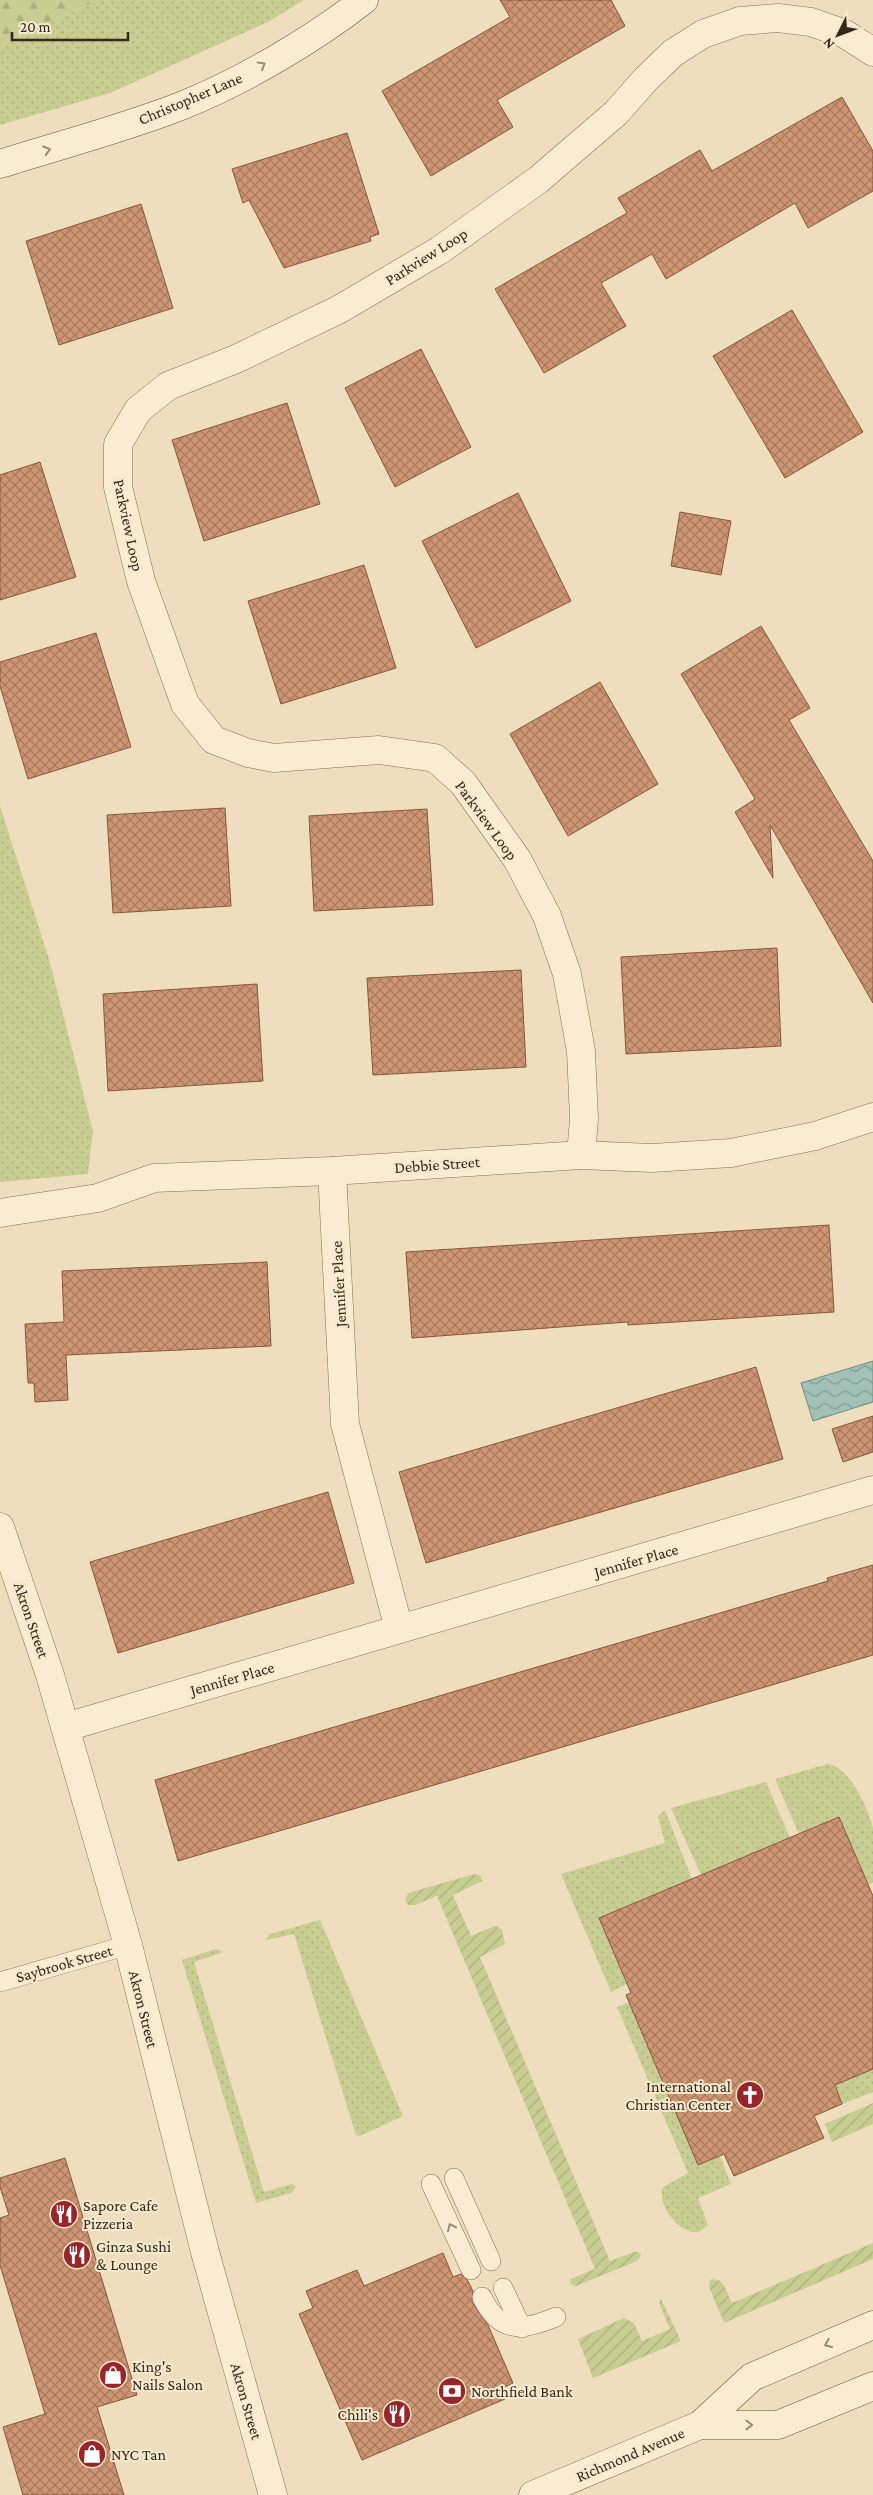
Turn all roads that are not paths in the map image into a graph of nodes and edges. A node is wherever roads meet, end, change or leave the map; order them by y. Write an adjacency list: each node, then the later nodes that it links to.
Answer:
1 (364, 0): 3 (street, Christopher Lane, one-way to 1)
2 (873, 52): 5 (street, Parkview Loop)
3 (0, 164)
4 (873, 1117): 5 (street, Debbie Street)
5 (581, 1154): 6 (street, Debbie Street)
6 (332, 1171): 7 (street, Debbie Street); 10 (street, Jennifer Place)
7 (0, 1213)
8 (873, 1490): 10 (street, Jennifer Place)
9 (0, 1527): 11 (street, Akron Street)
10 (399, 1629): 11 (street, Jennifer Place)
11 (66, 1727): 12 (street, Akron Street)
12 (128, 1945): 13 (lane, Saybrook Street); 25 (street, Akron Street)
13 (0, 1982)
14 (454, 2178): 16 (lane)
15 (431, 2184): 17 (lane, one-way to 15)
16 (491, 2261)
17 (471, 2270)
18 (503, 2288): 22 (lane)
19 (482, 2297): 22 (lane)
20 (556, 2317): 22 (lane)
21 (873, 2325): 24 (street, Richmond Avenue, one-way to 24)
22 (522, 2328)
23 (873, 2386): 24 (street, Richmond Avenue, one-way to 23)
24 (700, 2425): 26 (street, Richmond Avenue)
25 (274, 2495)
26 (533, 2495)

